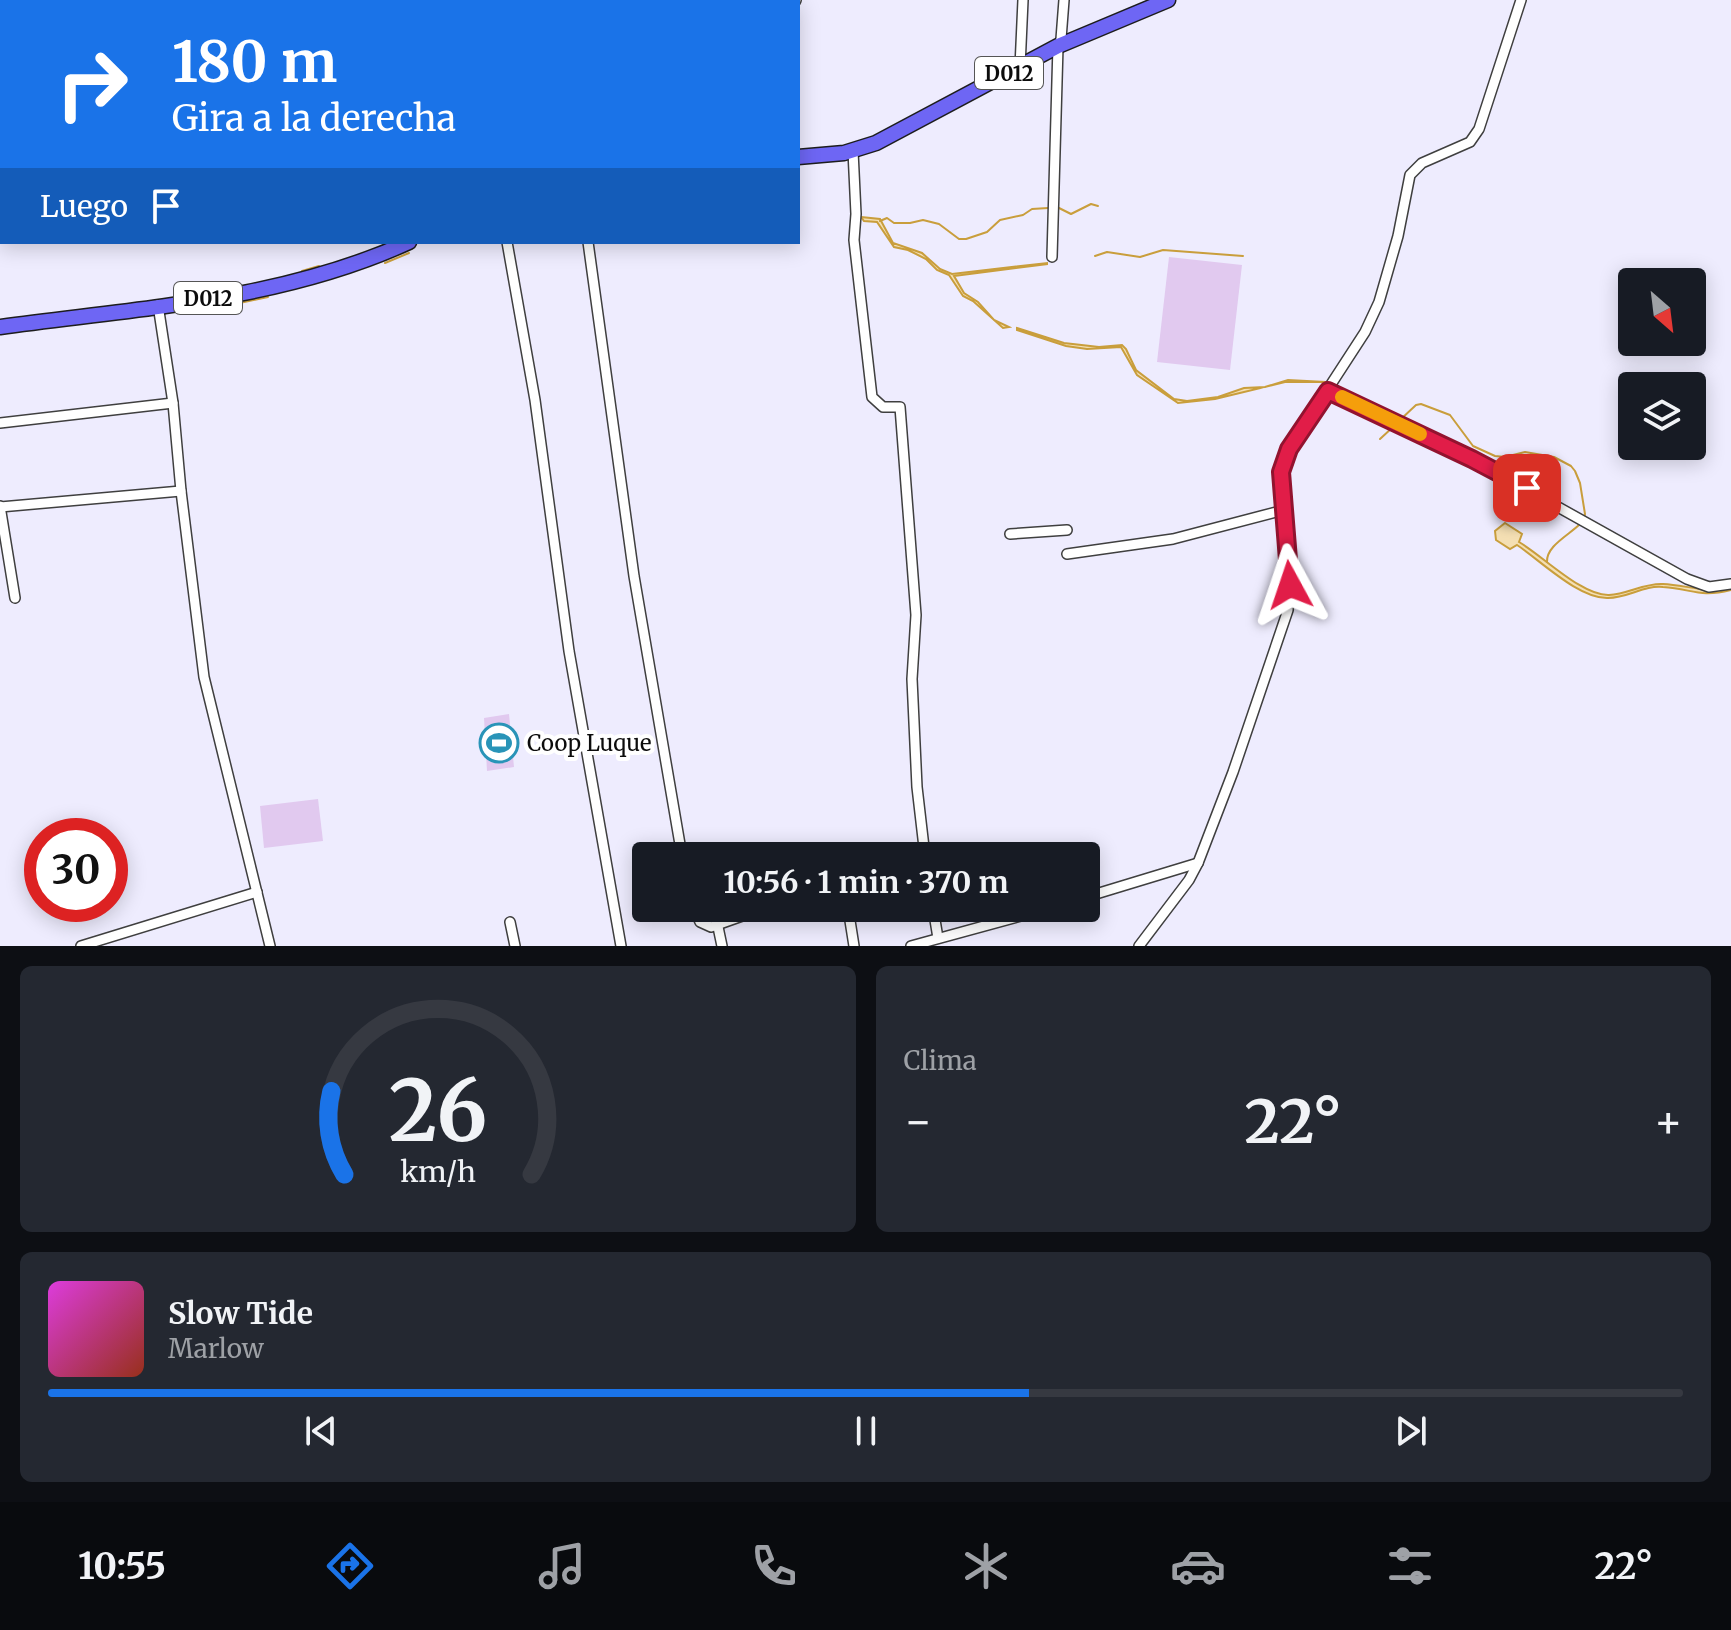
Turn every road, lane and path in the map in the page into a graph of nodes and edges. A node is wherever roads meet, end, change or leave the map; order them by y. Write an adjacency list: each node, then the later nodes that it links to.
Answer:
1 (1023, 0): 6 (street)
2 (1064, 0): 5 (street)
3 (1168, 0): 5 (main road, D012)
4 (1521, 0): 15 (street)
5 (1058, 46): 6 (main road, D012); 12 (street)
6 (1020, 67): 7 (main road, D012)
7 (853, 151): 8 (main road, D012); 27 (street)
8 (800, 157)
9 (404, 244): 13 (main road, D012)
10 (507, 244): 42 (street)
11 (588, 244): 26 (street)
12 (1052, 257)
13 (159, 312): 14 (main road, D012); 16 (street)
14 (0, 327)
15 (1328, 391): 20 (street); 24 (street)
16 (173, 403): 17 (street); 18 (street)
17 (0, 423)
18 (181, 491): 19 (street); 29 (street)
19 (0, 507): 25 (street)
20 (1284, 510): 23 (street); 28 (street)
21 (1067, 530): 22 (street)
22 (1010, 534)
23 (1067, 554)
24 (1731, 584)
25 (15, 598)
26 (680, 842)
27 (924, 842)
28 (1198, 863): 30 (street); 46 (street)
29 (257, 892): 39 (street); 40 (street)
30 (1100, 893)
31 (510, 922): 41 (street)
32 (700, 922): 37 (street)
33 (730, 922): 37 (street)
34 (850, 922): 44 (street)
35 (935, 922): 38 (street)
36 (998, 922): 38 (street)
37 (718, 927): 43 (street)
38 (938, 938): 45 (street)
39 (81, 946)
40 (270, 946)
41 (515, 946)
42 (621, 946)
43 (722, 946)
44 (854, 946)
45 (911, 946)
46 (1139, 946)

